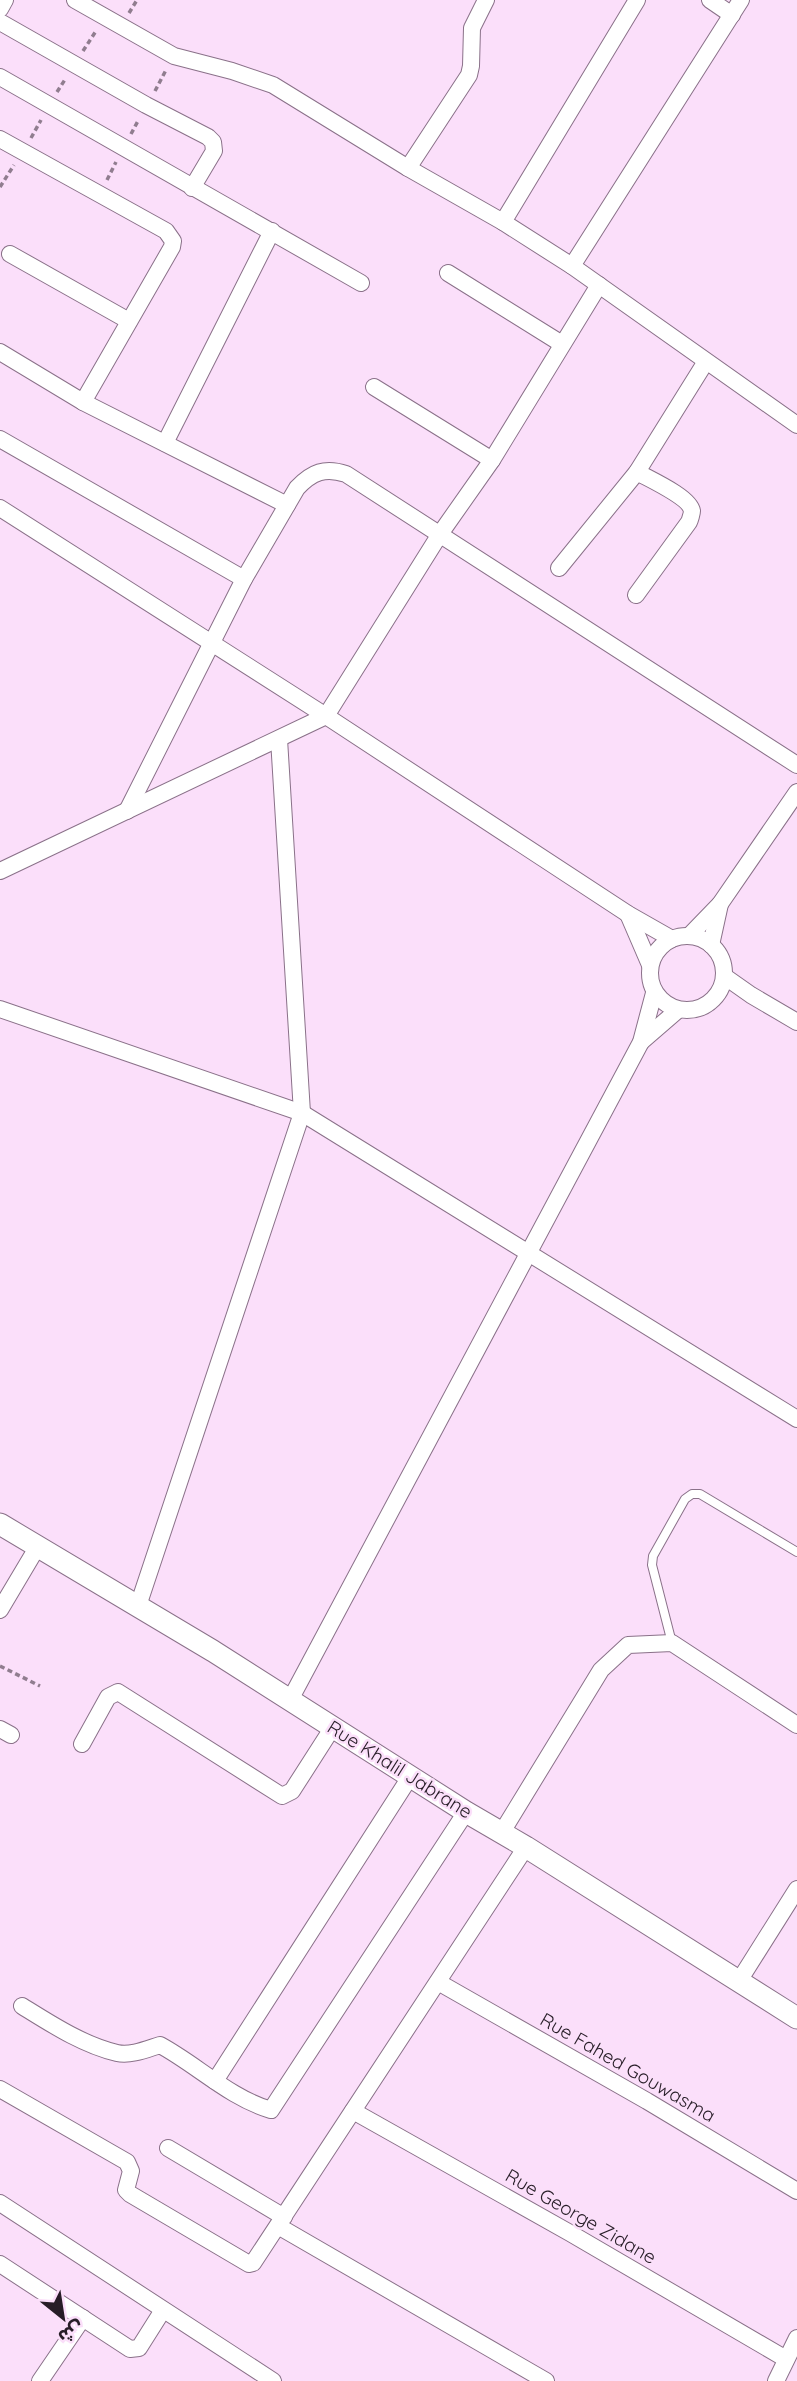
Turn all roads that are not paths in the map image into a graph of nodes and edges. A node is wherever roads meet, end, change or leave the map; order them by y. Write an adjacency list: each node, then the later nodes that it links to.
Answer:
1 (5, 0): 7 (street)
2 (75, 0): 12 (street)
3 (486, 0): 12 (street)
4 (637, 0): 14 (street)
5 (710, 0): 8 (street)
6 (741, 0): 8 (street)
7 (0, 9)
8 (732, 15): 17 (street)
9 (0, 22): 13 (street)
10 (0, 77): 13 (street)
11 (0, 139): 21 (street)
12 (408, 168): 14 (street)
13 (192, 188): 15 (street)
14 (503, 222): 17 (street)
15 (272, 231): 19 (street); 29 (street)
16 (10, 254): 21 (street)
17 (572, 267): 20 (street)
18 (448, 273): 22 (street)
19 (361, 283)
20 (599, 285): 22 (street); 24 (street)
21 (129, 321): 26 (street)
22 (562, 344): 30 (street)
23 (0, 352): 26 (street)
24 (705, 363): 27 (street); 31 (street)
25 (374, 387): 30 (street)
26 (83, 402): 29 (street)
27 (797, 425)
28 (0, 439): 36 (street)
29 (165, 443): 32 (street)
30 (492, 460): 34 (street)
31 (637, 472): 35 (street); 37 (street)
32 (287, 505): 34 (street); 36 (street)
33 (0, 508): 38 (street)
34 (440, 534): 39 (street); 41 (street)
35 (559, 568)
36 (244, 579): 38 (street)
37 (636, 595)
38 (211, 643): 39 (street); 43 (street)
39 (326, 716): 40 (street); 46 (street)
40 (279, 738): 43 (street); 59 (street)
41 (797, 765)
42 (797, 792): 45 (street)
43 (127, 811): 44 (street)
44 (0, 871)
45 (720, 904): 47 (street); 49 (street)
46 (628, 914): 48 (street); 50 (street)
47 (689, 936): 48 (street); 49 (street)
48 (672, 939): 50 (street)
49 (711, 944): 51 (street)
50 (650, 965): 52 (street)
51 (724, 976): 53 (street); 54 (street)
52 (654, 993): 56 (street); 58 (street)
53 (751, 995): 54 (street); 57 (street)
54 (716, 998): 56 (street)
55 (0, 1009): 59 (street)
56 (677, 1010): 58 (street)
57 (797, 1022)
58 (641, 1042): 60 (street)
59 (302, 1113): 60 (street); 65 (street)
60 (527, 1255): 61 (street); 68 (street)
61 (797, 1419)
62 (0, 1524): 63 (street, Rue Khalil Jabrane)
63 (38, 1546): 65 (street, Rue Khalil Jabrane); 66 (street)
64 (797, 1552): 67 (lane)
65 (138, 1606): 68 (street, Rue Khalil Jabrane)
66 (0, 1610)
67 (672, 1643): 69 (street); 74 (street)
68 (290, 1700): 70 (street, Rue Khalil Jabrane)
69 (797, 1725)
70 (333, 1727): 71 (street); 72 (street, Rue Khalil Jabrane)
71 (82, 1744)
72 (410, 1777): 73 (street, Rue Khalil Jabrane); 81 (street)
73 (466, 1812): 74 (street, Rue Khalil Jabrane); 81 (street)
74 (502, 1832): 75 (street, Rue Khalil Jabrane)
75 (526, 1847): 77 (street, Rue Khalil Jabrane); 78 (street)
76 (797, 1889): 77 (street)
77 (739, 1981): 80 (street, Rue Khalil Jabrane)
78 (438, 1982): 83 (street); 85 (street, Rue Fahed Gouwasma)
79 (22, 2006): 81 (street)
80 (797, 2018)
81 (215, 2081)
82 (0, 2089): 87 (street)
83 (354, 2111): 87 (street); 92 (street, Rue George Zidane)
84 (168, 2148): 87 (street)
85 (797, 2191)
86 (0, 2203): 89 (street)
87 (281, 2222): 95 (street)
88 (0, 2264): 90 (street)
89 (163, 2311): 90 (street); 94 (street)
90 (83, 2318): 93 (street)
91 (797, 2337): 92 (street)
92 (786, 2359): 96 (street)
93 (40, 2381)
94 (273, 2381)
95 (546, 2381)
96 (776, 2381)

